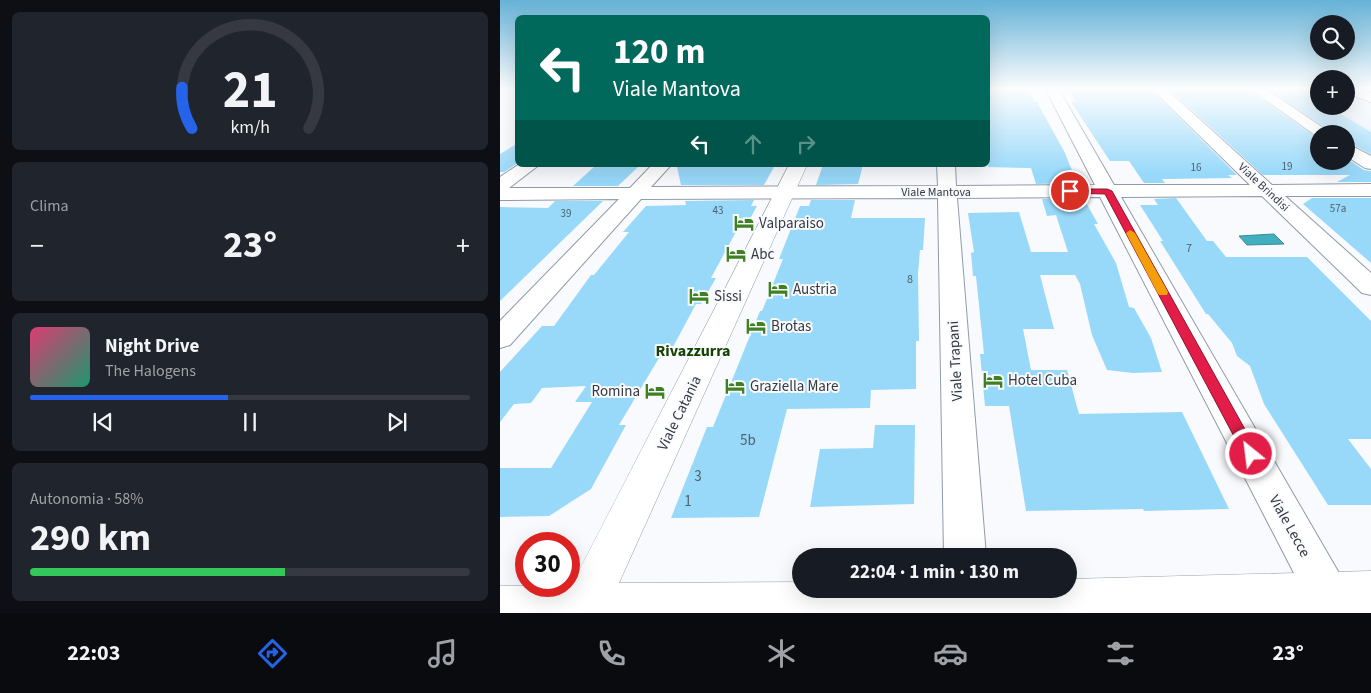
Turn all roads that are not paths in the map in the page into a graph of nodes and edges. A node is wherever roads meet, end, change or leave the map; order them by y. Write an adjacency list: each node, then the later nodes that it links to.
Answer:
1 (1067, 117): 13 (street, Viale Lecce)
2 (1188, 117): 14 (street, Viale Brindisi)
3 (1298, 117): 4 (street)
4 (1310, 125)
5 (1355, 154): 6 (street)
6 (1371, 164)
7 (527, 167): 11 (street)
8 (660, 167): 15 (street)
9 (792, 179): 10 (street, Viale Mantova); 15 (street, Viale Mantova); 23 (street, Viale Catania)
10 (946, 179): 13 (street, Viale Mantova); 19 (street, Viale Trapani)
11 (500, 186)
12 (1371, 190): 14 (street, Viale Mantova)
13 (1107, 191): 14 (street, Viale Mantova); 20 (street, Viale Lecce)
14 (1268, 191): 17 (street, Viale Brindisi)
15 (636, 193): 16 (street, Viale Mantova); 18 (street)
16 (500, 194)
17 (1371, 287)
18 (500, 338)
19 (965, 548)
20 (1349, 594): 21 (street)
21 (1077, 596)
22 (925, 598): 23 (street)
23 (585, 606): 24 (street)
24 (500, 609)

